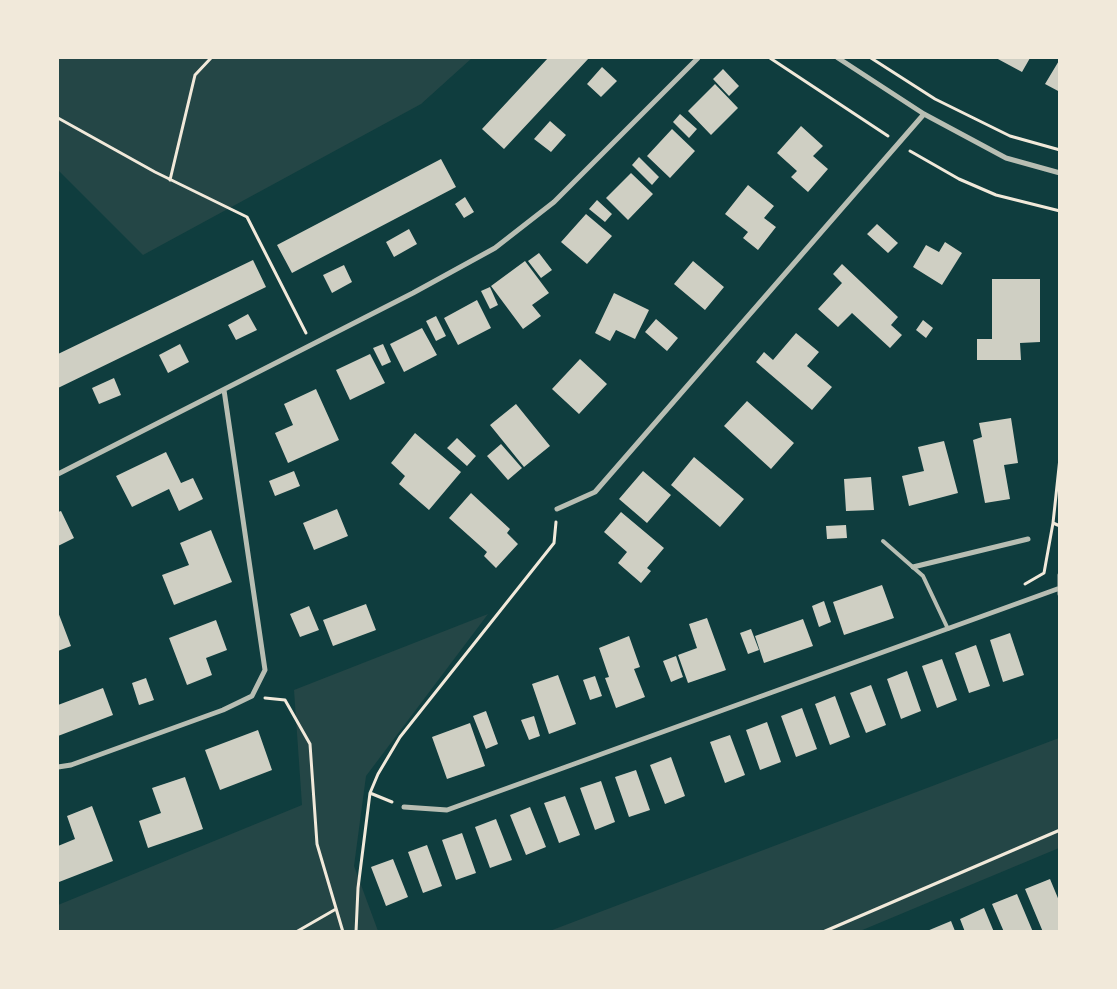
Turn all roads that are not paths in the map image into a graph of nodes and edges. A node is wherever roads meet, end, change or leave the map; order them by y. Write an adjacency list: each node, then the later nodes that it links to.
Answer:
1 (698, 58): 5 (street)
2 (838, 58): 3 (street)
3 (924, 114): 4 (street); 7 (street)
4 (1060, 173)
5 (224, 390): 6 (street); 14 (street)
6 (58, 474)
7 (557, 509)
8 (1028, 539): 10 (street)
9 (883, 541): 10 (lane)
10 (913, 567): 13 (lane)
11 (1060, 575): 12 (street)
12 (1059, 590): 13 (street)
13 (948, 629): 15 (street)
14 (58, 768)
15 (404, 807)

